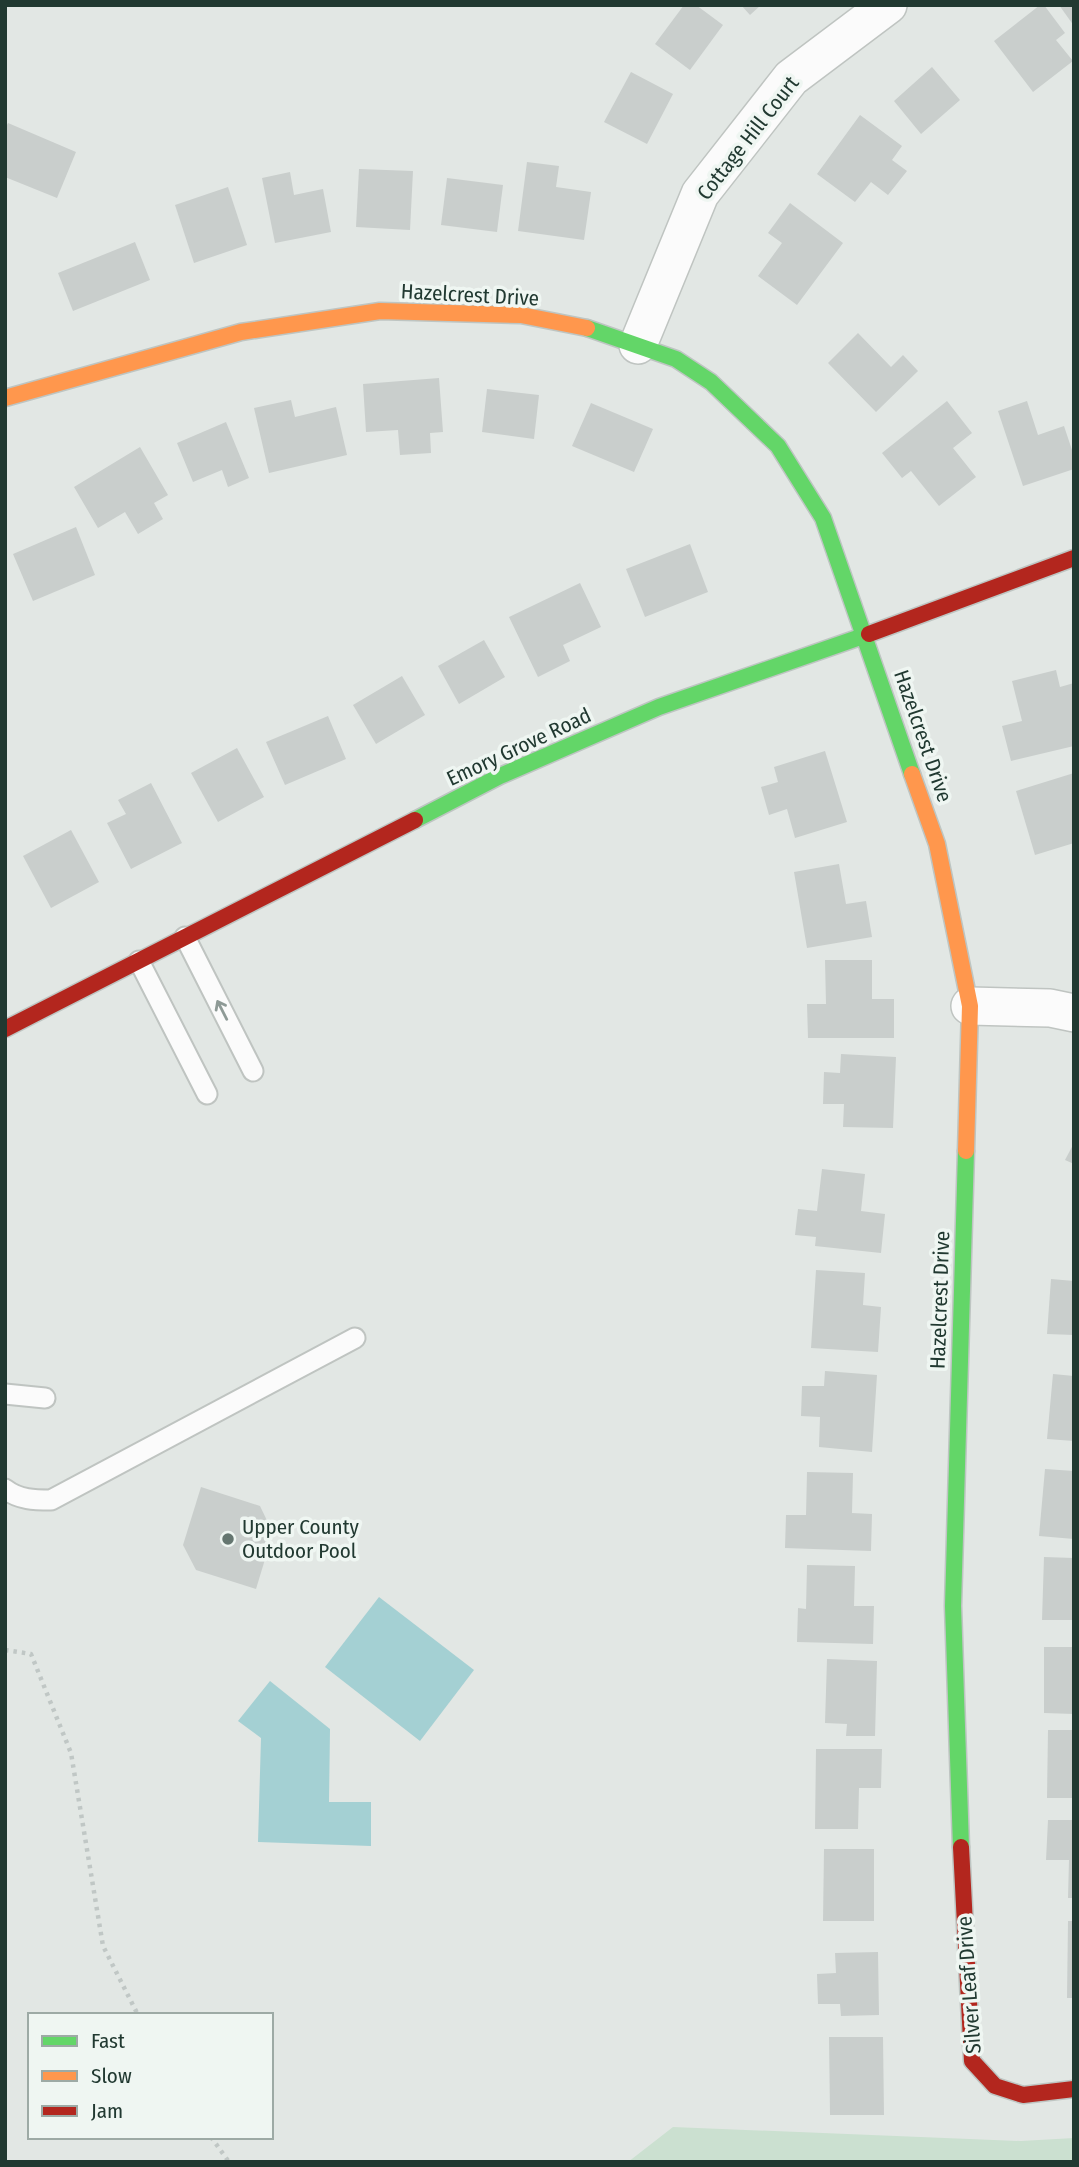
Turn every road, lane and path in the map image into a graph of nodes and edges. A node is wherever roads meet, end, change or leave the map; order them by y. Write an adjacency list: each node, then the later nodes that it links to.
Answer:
1 (888, 5): 2 (street, Cottage Hill Court)
2 (638, 345): 3 (street, Hazelcrest Drive); 5 (street, Hazelcrest Drive)
3 (5, 398)
4 (1074, 558): 5 (street, Emory Grove Road)
5 (866, 635): 6 (street, Emory Grove Road); 8 (street, Hazelcrest Drive)
6 (185, 937): 7 (street, Emory Grove Road); 11 (lane, one-way to 6)
7 (138, 961): 10 (street, Emory Grove Road); 12 (lane)
8 (970, 1006): 9 (street); 18 (street, Hazelcrest Drive)
9 (1074, 1013)
10 (5, 1029)
11 (253, 1071)
12 (207, 1094)
13 (355, 1338): 16 (lane)
14 (5, 1394): 15 (lane)
15 (45, 1398)
16 (5, 1489)
17 (5, 1650): 19 (path)
18 (962, 1880): 20 (street, Silver Leaf Drive)
19 (137, 2013)
20 (1074, 2089)
21 (212, 2139): 22 (path)
22 (229, 2162)

